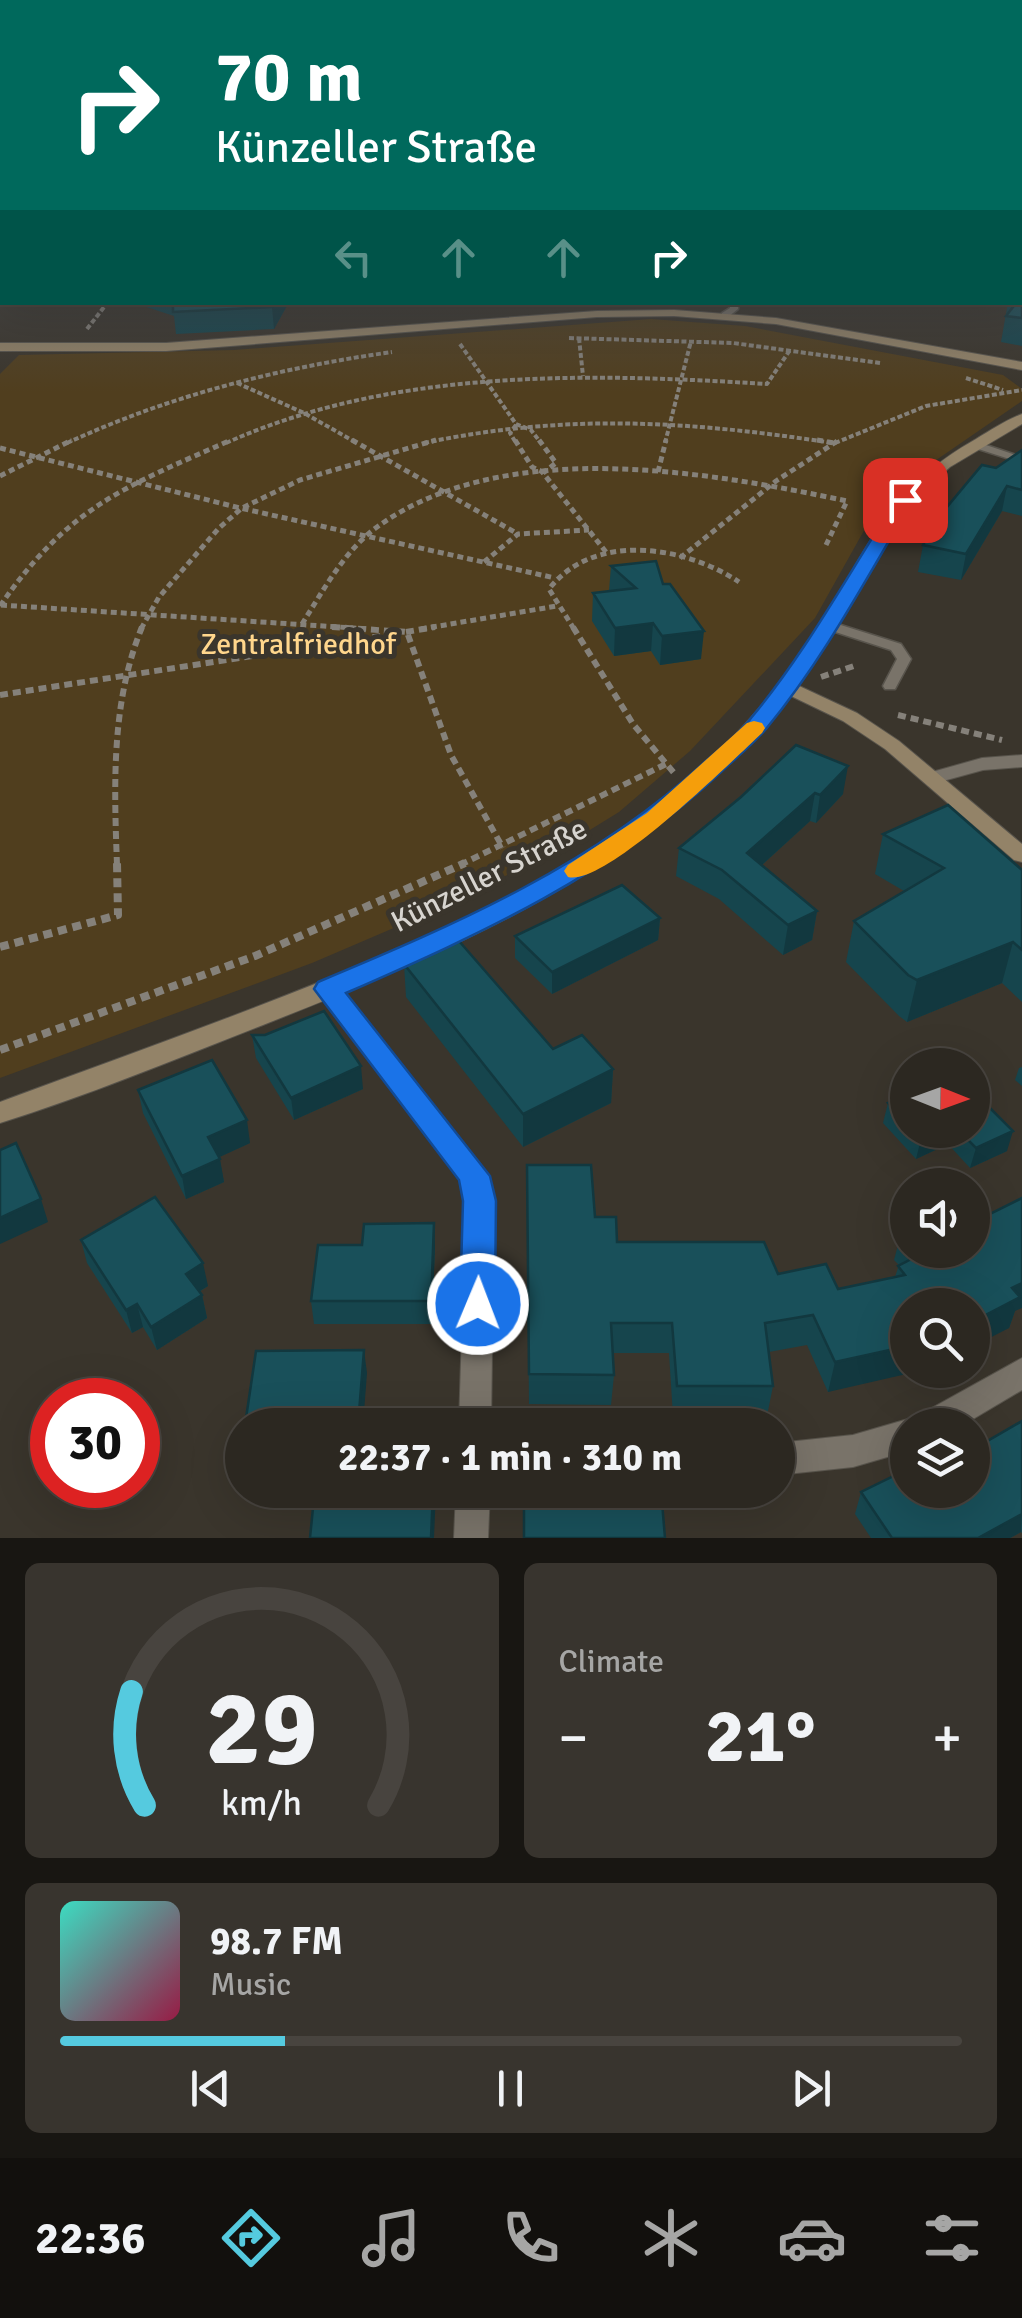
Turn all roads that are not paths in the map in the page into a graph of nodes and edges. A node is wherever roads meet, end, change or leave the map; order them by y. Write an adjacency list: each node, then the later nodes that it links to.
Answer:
1 (734, 305): 2 (lane)
2 (725, 316): 3 (main road); 4 (main road)
3 (0, 347)
4 (1022, 366)
5 (1022, 418): 6 (main road, Künzeller Straße)
6 (976, 445): 7 (lane); 8 (main road, Künzeller Straße)
7 (1022, 460)
8 (828, 626): 9 (lane); 10 (main road, Künzeller Straße)
9 (890, 686)
10 (786, 687): 12 (main road); 14 (main road, Künzeller Straße)
11 (1022, 761): 12 (street)
12 (932, 778): 13 (main road)
13 (1022, 855)
14 (328, 989): 15 (main road, Künzeller Straße); 17 (street)
15 (0, 1112)
16 (1022, 1373): 18 (street)
17 (475, 1408)
18 (962, 1408)
19 (890, 1440): 20 (street)
20 (795, 1457)
21 (473, 1508): 22 (street)
22 (472, 1538)

